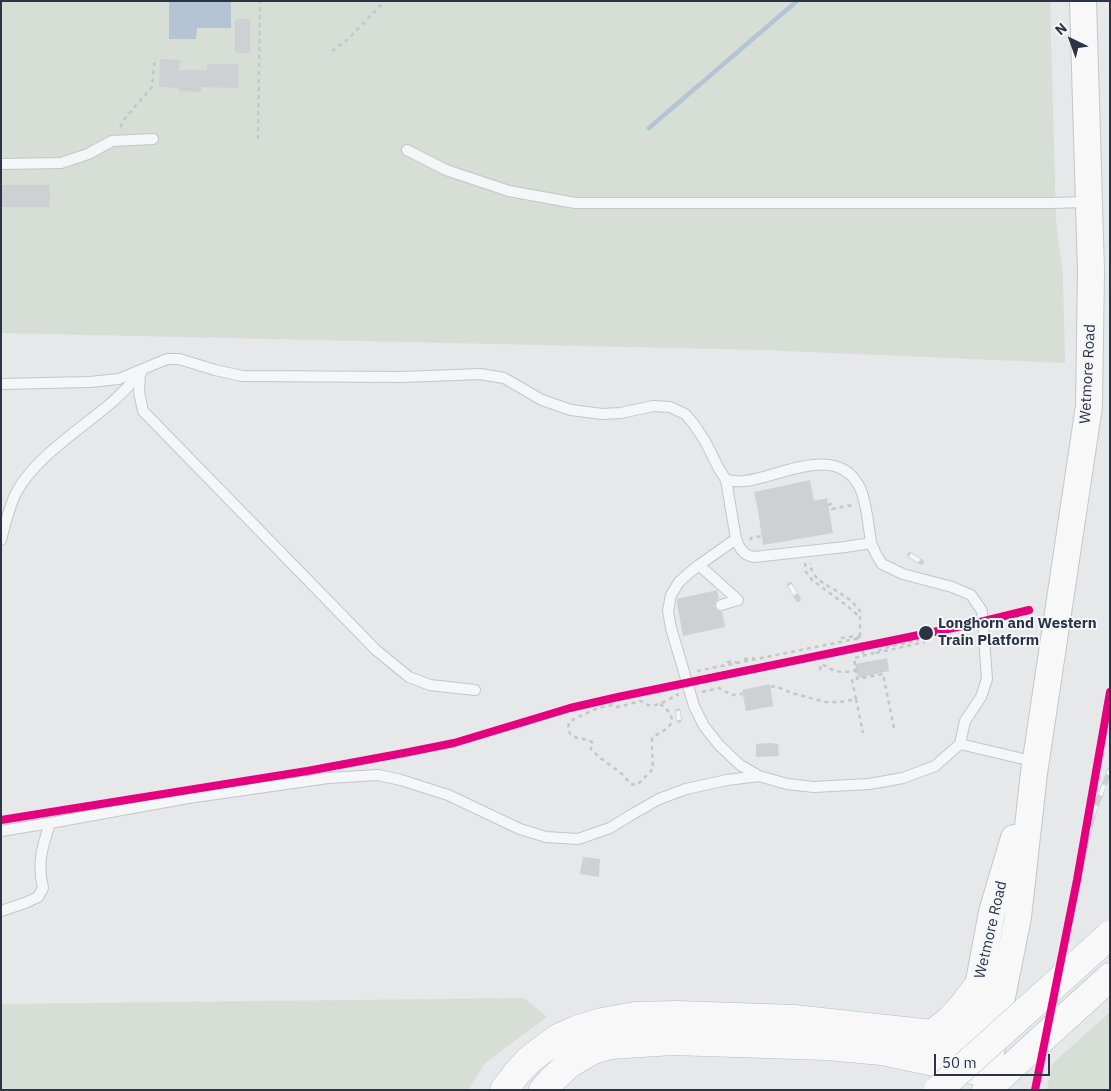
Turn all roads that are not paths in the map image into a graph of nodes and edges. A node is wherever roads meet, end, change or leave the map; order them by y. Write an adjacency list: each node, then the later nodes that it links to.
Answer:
1 (1083, 1): 5 (main road, Wetmore Road)
2 (153, 139): 4 (lane)
3 (407, 150): 5 (lane)
4 (1, 164)
5 (1089, 202): 16 (main road, Wetmore Road)
6 (144, 371): 7 (lane); 8 (lane); 10 (lane); 14 (lane)
7 (1, 384)
8 (726, 480): 9 (lane); 11 (lane)
9 (736, 539): 11 (lane); 12 (lane)
10 (1, 540)
11 (871, 543): 15 (lane)
12 (699, 565): 13 (lane); 17 (lane)
13 (721, 605)
14 (475, 690)
15 (960, 744): 16 (lane); 17 (lane)
16 (1035, 767): 23 (main road, Wetmore Road); 25 (main road, Wetmore Road)
17 (759, 776): 18 (lane)
18 (50, 823): 19 (lane); 20 (lane)
19 (1, 831)
20 (1, 911)
21 (1110, 935): 30 (highway, bridge)
22 (1110, 977): 27 (highway)
23 (978, 986): 24 (highway); 25 (main road, Wetmore Road)
24 (932, 1034): 25 (highway); 28 (highway)
25 (980, 1043): 27 (main road, Wetmore Road)
26 (896, 1053): 27 (highway); 29 (highway); 30 (highway)
27 (976, 1082)
28 (504, 1090)
29 (543, 1090)
30 (937, 1090)

